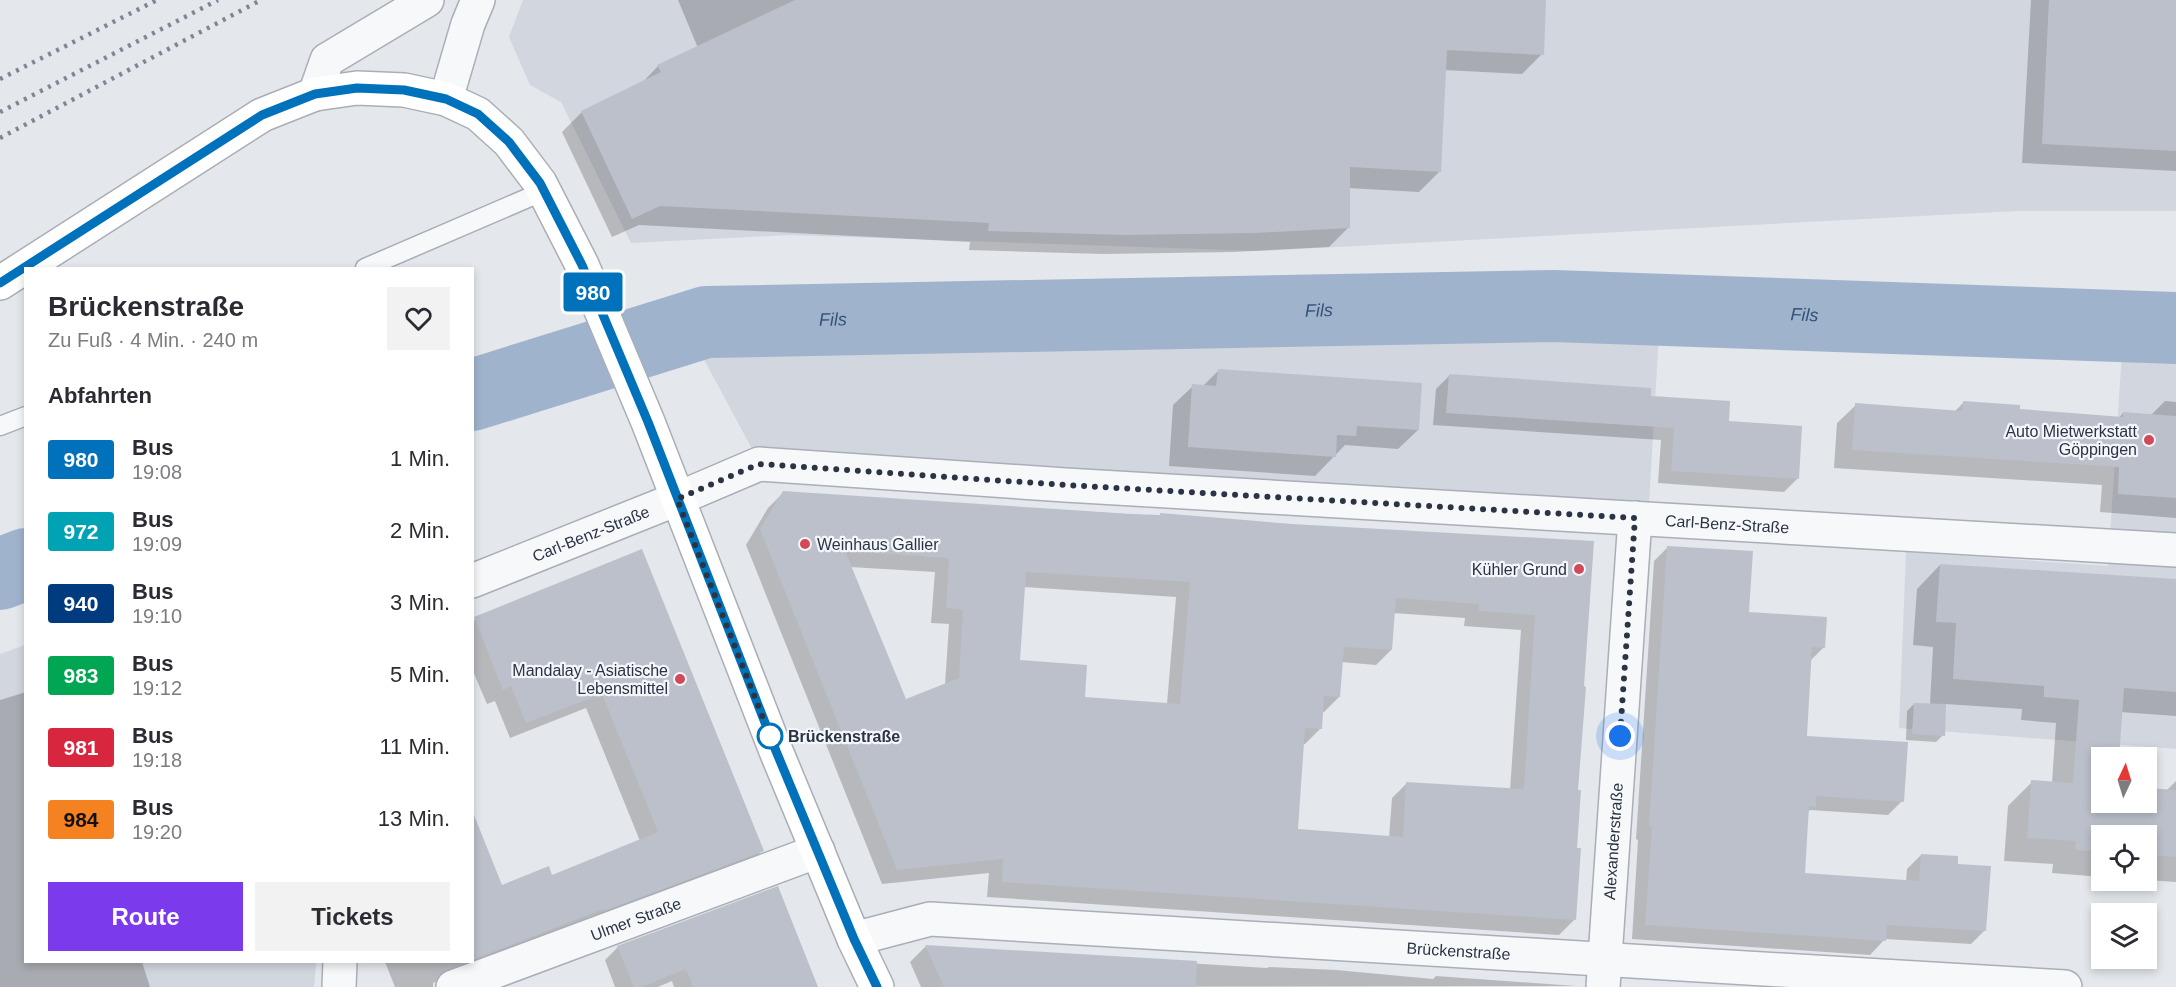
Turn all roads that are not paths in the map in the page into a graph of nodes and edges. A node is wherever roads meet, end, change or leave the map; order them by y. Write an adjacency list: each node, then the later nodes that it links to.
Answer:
1 (427, 0): 3 (street)
2 (478, 0): 4 (street)
3 (315, 94): 4 (main road); 6 (main road)
4 (446, 99): 5 (main road)
5 (544, 190): 7 (lane); 12 (main road)
6 (25, 267)
7 (367, 267)
8 (24, 268): 9 (main road)
9 (0, 283)
10 (24, 417): 11 (lane)
11 (0, 426)
12 (677, 499): 13 (street, Carl-Benz-Straße); 15 (street, Carl-Benz-Straße); 16 (main road)
13 (1635, 518): 14 (street, Carl-Benz-Straße); 19 (street, Alexanderstraße)
14 (2176, 550)
15 (474, 580)
16 (818, 851): 17 (main road); 21 (street, Ulmer Straße)
17 (854, 939): 19 (street, Brückenstraße); 22 (main road)
18 (340, 963): 20 (street)
19 (1604, 973): 23 (street, Brückenstraße)
20 (339, 987)
21 (453, 987)
22 (877, 987)
23 (2065, 987)

